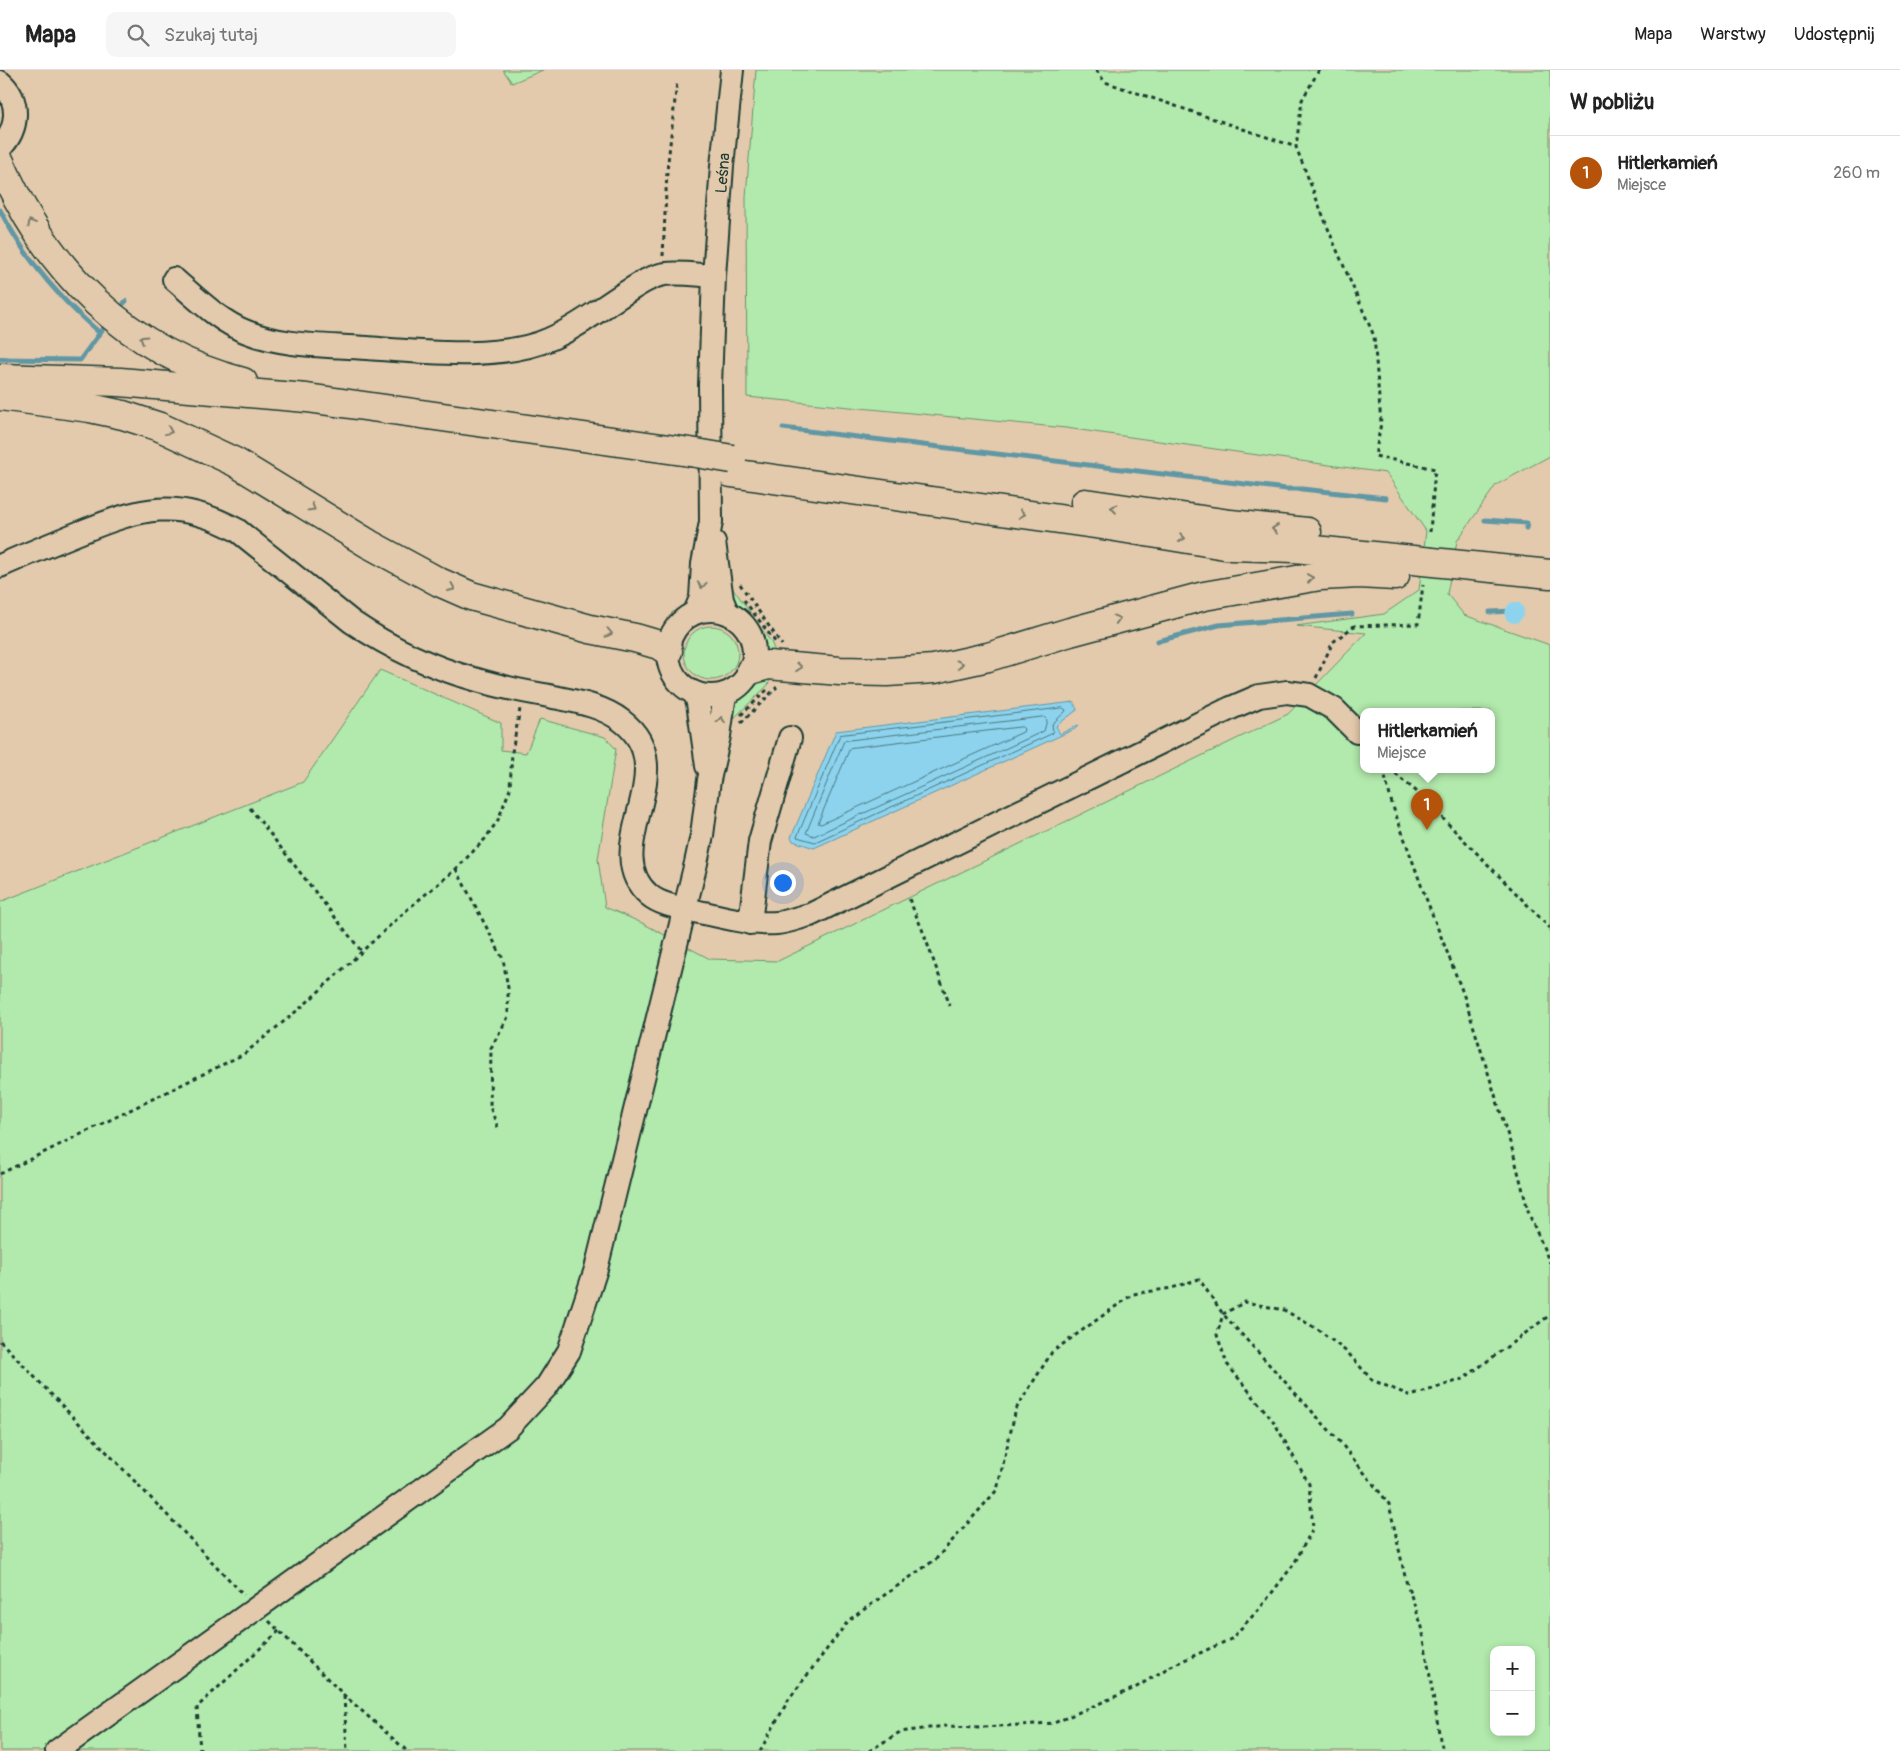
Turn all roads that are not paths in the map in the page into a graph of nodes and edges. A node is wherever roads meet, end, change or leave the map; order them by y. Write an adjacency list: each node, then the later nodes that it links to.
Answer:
1 (732, 70): 5 (street, Leśna)
2 (4, 81): 3 (street)
3 (0, 148)
4 (0, 162): 9 (main road, one-way to 4)
5 (714, 276): 6 (street); 12 (street, Leśna)
6 (174, 279)
7 (0, 378): 9 (main road)
8 (0, 395): 10 (main road); 19 (main road, one-way to 19)
9 (307, 398): 10 (main road)
10 (690, 459): 11 (main road, bridge)
11 (732, 466): 13 (main road, one-way to 11); 15 (main road, one-way to 15)
12 (711, 522): 17 (street, one-way to 17); 18 (street)
13 (1550, 556)
14 (0, 566): 26 (street)
15 (1488, 568): 16 (main road); 20 (main road, one-way to 15)
16 (1550, 574)
17 (695, 612): 18 (street); 19 (street)
18 (728, 612): 20 (street)
19 (668, 651): 21 (street)
20 (751, 670): 22 (street)
21 (695, 693): 22 (street); 25 (street)
22 (725, 694): 25 (street, one-way to 22)
23 (1357, 732): 27 (street)
24 (790, 738): 27 (street)
25 (709, 780): 26 (street)
26 (685, 908): 27 (street); 28 (street)
27 (750, 923)
28 (57, 1751)

